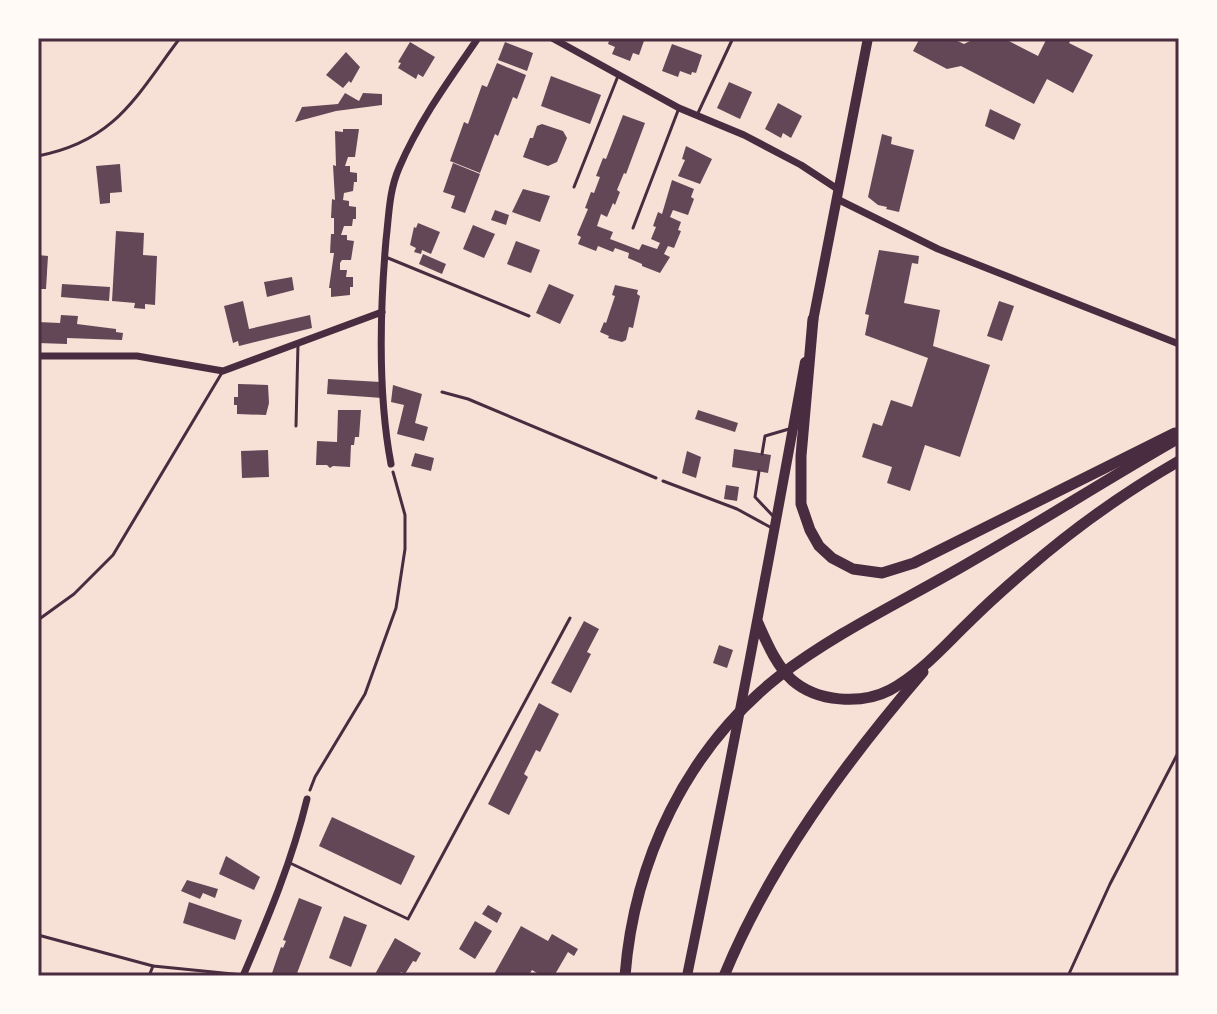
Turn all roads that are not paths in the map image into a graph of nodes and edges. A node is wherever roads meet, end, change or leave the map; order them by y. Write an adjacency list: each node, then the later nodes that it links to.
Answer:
1 (180, 38): 9 (lane)
2 (478, 38): 13 (street)
3 (552, 38): 6 (street)
4 (733, 38): 8 (lane)
5 (868, 38): 11 (main road)
6 (618, 76): 7 (street); 10 (lane)
7 (679, 108): 8 (street); 12 (lane)
8 (697, 117): 11 (street)
9 (38, 156)
10 (574, 187)
11 (838, 194): 16 (main road); 18 (street)
12 (633, 228)
13 (385, 257): 14 (street); 15 (lane)
14 (382, 312): 17 (street); 27 (street)
15 (529, 316)
16 (813, 319): 22 (main road); 24 (highway)
17 (298, 344): 20 (street); 21 (lane)
18 (1179, 344)
19 (38, 356): 20 (street)
20 (223, 371): 32 (lane)
21 (296, 426)
22 (793, 428): 25 (lane); 30 (main road)
23 (1179, 431): 24 (highway)
24 (1170, 440): 41 (highway)
25 (762, 454)
26 (1175, 463): 34 (highway)
27 (391, 464)
28 (759, 471): 30 (lane)
29 (663, 481): 30 (lane)
30 (774, 523): 33 (main road)
31 (570, 618): 36 (lane)
32 (38, 620)
33 (758, 623): 34 (highway); 42 (main road)
34 (952, 638): 43 (highway)
35 (307, 799): 36 (street)
36 (290, 863): 40 (street)
37 (38, 935): 38 (lane)
38 (153, 966): 39 (lane); 40 (lane)
39 (149, 976)
40 (243, 976)
41 (625, 976)
42 (687, 976)
43 (724, 976)

